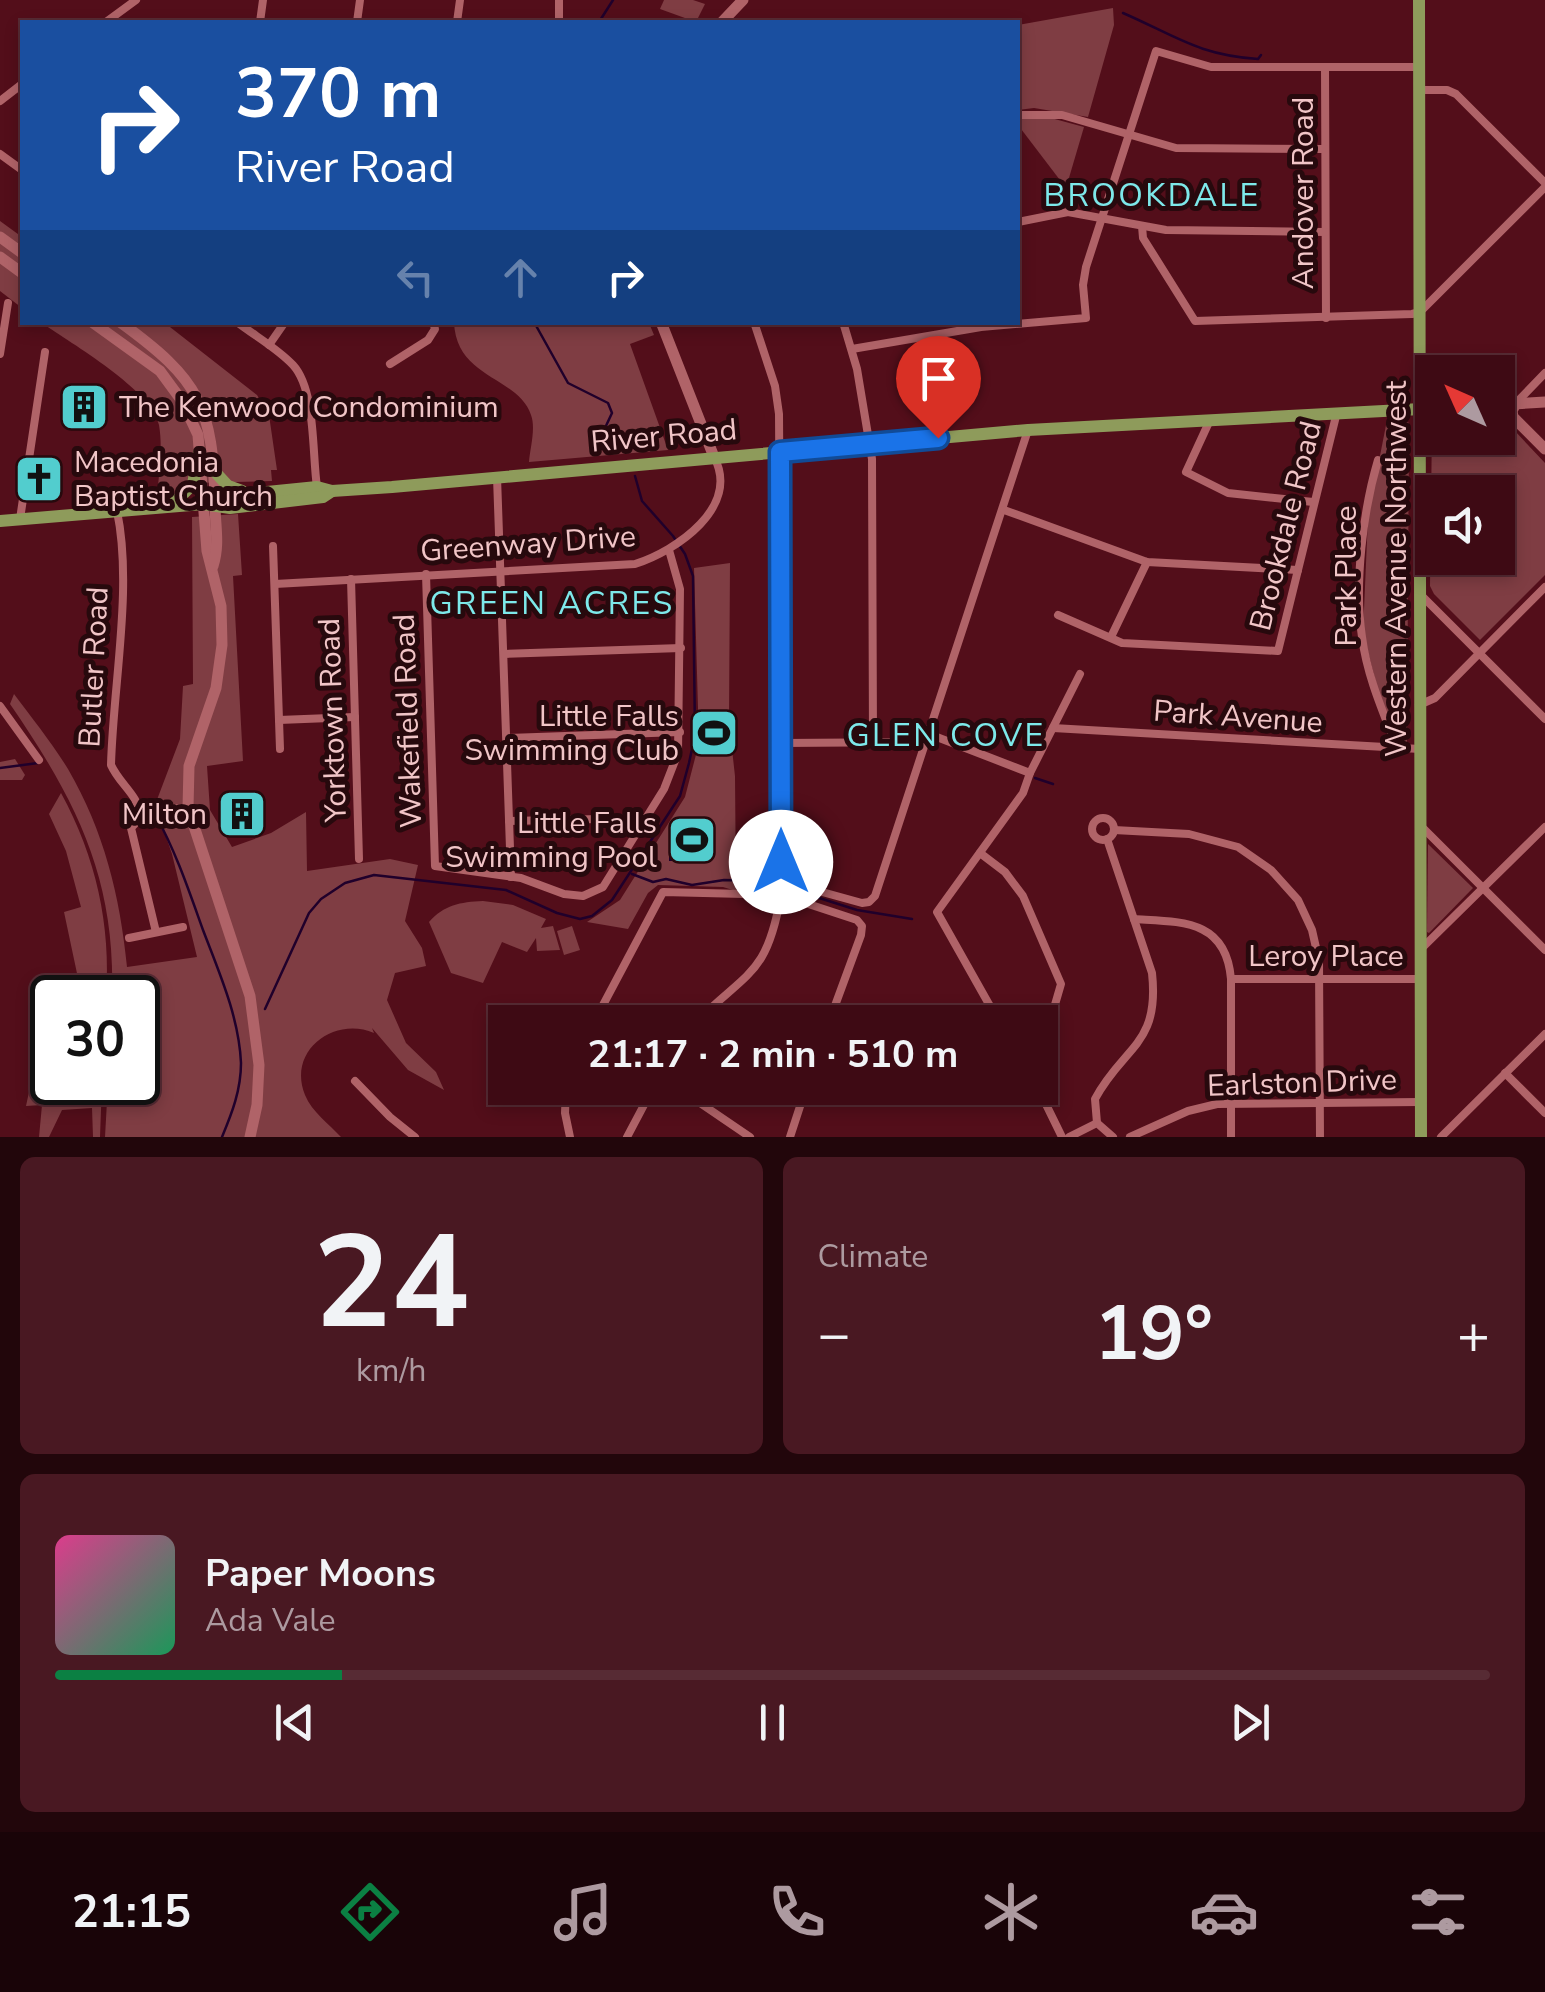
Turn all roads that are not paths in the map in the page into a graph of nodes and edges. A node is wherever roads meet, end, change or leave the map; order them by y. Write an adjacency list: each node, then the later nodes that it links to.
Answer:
1 (136, 0): 3 (street)
2 (1419, 0): 5 (main road, Western Avenue Northwest)
3 (109, 20)
4 (1325, 67): 5 (street); 10 (street); 11 (street, Andover Road)
5 (1419, 67): 7 (main road, Western Avenue Northwest)
6 (20, 86): 8 (street)
7 (1419, 90): 12 (street); 18 (main road, Western Avenue Northwest)
8 (0, 101)
9 (1020, 115): 10 (street)
10 (1128, 135): 11 (street); 13 (street)
11 (1325, 149): 16 (street, Andover Road)
12 (1545, 185): 18 (street)
13 (1102, 216): 14 (street); 15 (street); 20 (street)
14 (1020, 222)
15 (1142, 226): 16 (street); 19 (street)
16 (1325, 232): 19 (street, Andover Road)
17 (8, 303): 33 (street)
18 (1420, 312): 19 (street); 34 (main road, Western Avenue Northwest)
19 (1326, 318)
20 (1020, 324)
21 (96, 325): 46 (main road)
22 (124, 325): 51 (main road)
23 (241, 325): 30 (street)
24 (283, 325): 30 (street)
25 (433, 325): 35 (street)
26 (663, 325): 49 (main road)
27 (755, 325): 47 (street)
28 (844, 325): 31 (street)
29 (1004, 325): 31 (street)
30 (268, 345): 53 (street)
31 (852, 349): 44 (street)
32 (46, 352): 60 (street)
33 (0, 354)
34 (1423, 355)
35 (390, 364)
36 (1545, 373): 38 (street)
37 (1545, 402): 38 (main road)
38 (1515, 404)
39 (1415, 409): 40 (main road, River Road)
40 (1338, 412): 41 (main road, River Road); 55 (street, Brookdale Road)
41 (1211, 418): 43 (main road, River Road); 55 (street)
42 (1515, 419): 45 (main road)
43 (1028, 430): 44 (main road, River Road); 58 (street)
44 (869, 444): 47 (main road, River Road); 87 (street)
45 (1545, 449)
46 (199, 452): 56 (main road); 57 (main road)
47 (780, 452): 49 (main road, River Road); 88 (street)
48 (1425, 455): 71 (main road, Western Avenue Northwest)
49 (714, 457): 52 (main road, River Road); 63 (street)
50 (1378, 460): 89 (street, Park Place)
51 (216, 473): 54 (main road); 56 (main road)
52 (497, 476): 53 (main road, River Road); 66 (street)
53 (324, 489): 54 (main road, River Road); 56 (main road, River Road)
54 (254, 494): 56 (main road, River Road)
55 (1313, 502): 65 (street, Brookdale Road)
56 (209, 504): 57 (main road, River Road); 94 (main road)
57 (170, 506): 59 (main road, River Road)
58 (1004, 510): 64 (street); 86 (street)
59 (117, 511): 60 (main road, River Road); 95 (street, Butler Road)
60 (20, 519): 61 (main road, River Road)
61 (0, 521)
62 (274, 546): 69 (street)
63 (675, 546): 66 (street, Greenway Drive); 74 (street)
64 (1147, 562): 65 (street); 73 (street)
65 (1298, 570): 73 (street, Brookdale Road)
66 (502, 571): 67 (street, Greenway Drive); 76 (street)
67 (426, 574): 68 (street, Greenway Drive); 104 (street, Wakefield Road)
68 (351, 579): 69 (street, Greenway Drive); 80 (street, Yorktown Road)
69 (275, 584): 82 (street)
70 (1545, 587): 75 (street)
71 (1420, 594): 75 (street); 78 (main road, Western Avenue Northwest)
72 (1058, 615): 73 (street)
73 (1111, 637)
74 (680, 648): 76 (street); 84 (street)
75 (1480, 652): 78 (street); 81 (street)
76 (504, 654): 85 (street)
77 (1080, 674): 83 (street)
78 (1419, 704): 91 (main road, Western Avenue Northwest)
79 (0, 706): 92 (street)
80 (355, 717): 82 (street); 103 (street, Yorktown Road)
81 (1545, 718)
82 (279, 720): 90 (street)
83 (1053, 728): 89 (street, Park Avenue); 93 (street)
84 (680, 732): 85 (street); 96 (street)
85 (507, 738): 97 (street)
86 (927, 738): 87 (street); 88 (street); 93 (street)
87 (873, 742): 88 (street)
88 (781, 743)
89 (1397, 748): 91 (street, Park Avenue)
90 (280, 749)
91 (1420, 749): 98 (main road, Western Avenue Northwest)
92 (39, 760)
93 (1030, 773): 102 (street)
94 (188, 808): 95 (street); 134 (main road)
95 (149, 813): 109 (street)
96 (646, 818): 97 (street); 104 (street)
97 (509, 821): 104 (street)
98 (1421, 826): 105 (street); 111 (main road, Western Avenue Northwest)
99 (1545, 828): 105 (street)
100 (1114, 830): 101 (street); 101 (street); 114 (street)
101 (1107, 839): 107 (street)
102 (980, 853): 119 (street); 120 (street)
103 (360, 858)
104 (511, 877)
105 (1484, 889): 111 (street); 112 (street)
106 (781, 895): 116 (street); 117 (street); 118 (street)
107 (1134, 920): 113 (street); 133 (street)
108 (183, 927): 109 (street)
109 (156, 932): 110 (street)
110 (129, 938)
111 (1420, 950): 115 (main road, Western Avenue Northwest)
112 (1545, 950)
113 (1231, 979): 114 (street, Leroy Place); 126 (street)
114 (1320, 979): 115 (street, Leroy Place); 124 (street)
115 (1420, 979): 125 (main road, Western Avenue Northwest)
116 (603, 1005)
117 (717, 1005)
118 (835, 1005)
119 (989, 1005)
120 (1055, 1005)
121 (1545, 1034): 122 (street)
122 (1505, 1073): 132 (street); 146 (street)
123 (355, 1081): 135 (street)
124 (1320, 1102): 125 (street, Earlston Drive); 126 (street, Earlston Drive); 144 (street)
125 (1420, 1102): 145 (main road, Western Avenue Northwest)
126 (1232, 1103): 142 (street, Earlston Drive); 143 (street)
127 (565, 1105): 136 (street)
128 (644, 1105): 137 (street)
129 (703, 1105): 138 (street)
130 (800, 1105): 139 (street)
131 (1048, 1105): 140 (street)
132 (1545, 1113)
133 (1097, 1123): 140 (street); 141 (street)
134 (250, 1137)
135 (415, 1137)
136 (570, 1137)
137 (627, 1137)
138 (750, 1137)
139 (790, 1137)
140 (1066, 1137)
141 (1113, 1137)
142 (1130, 1137)
143 (1232, 1137)
144 (1320, 1137)
145 (1421, 1137)
146 (1441, 1137)

